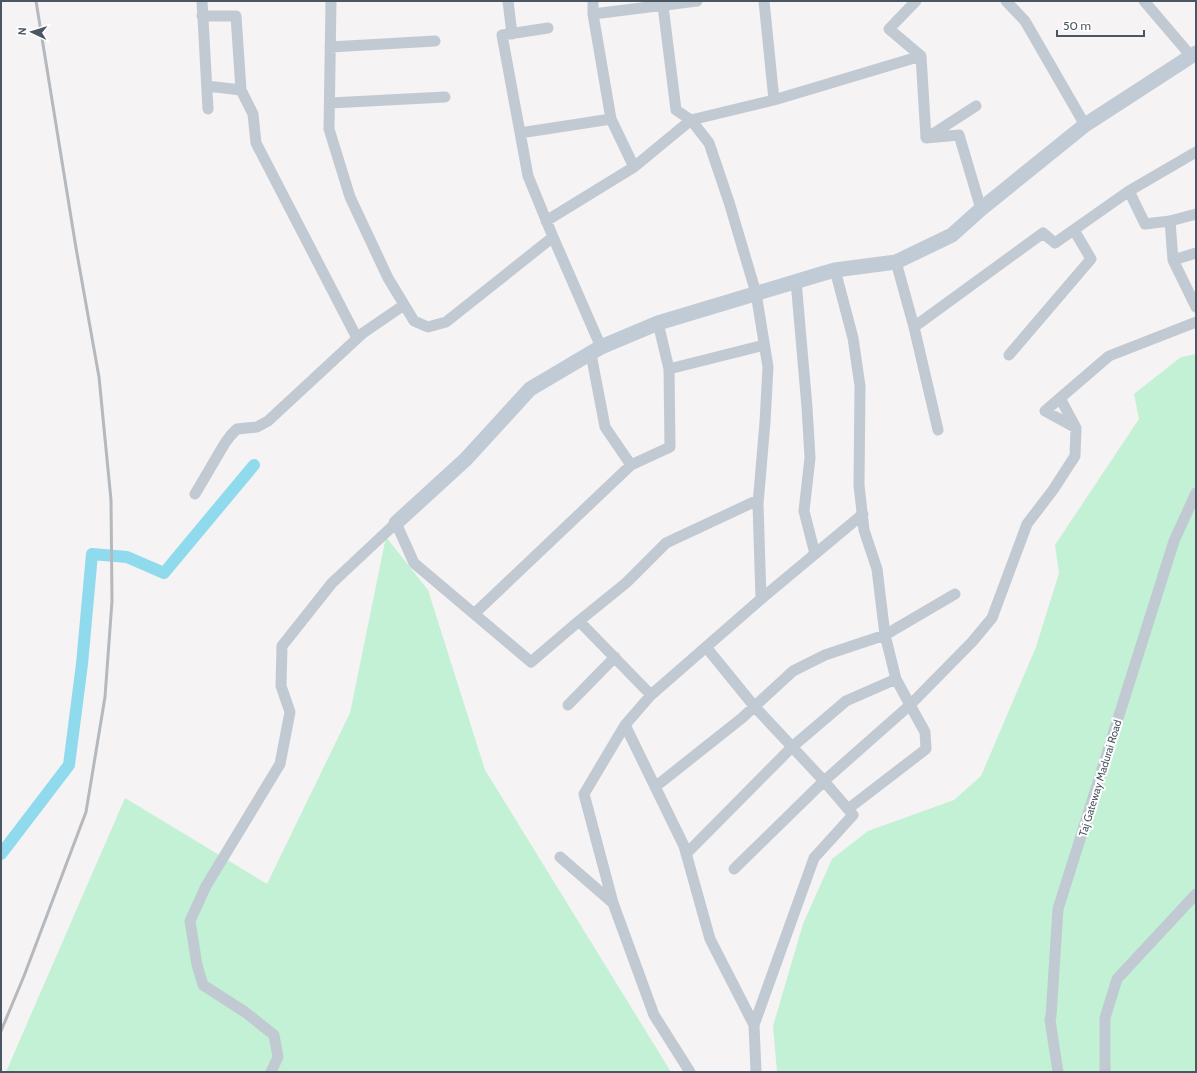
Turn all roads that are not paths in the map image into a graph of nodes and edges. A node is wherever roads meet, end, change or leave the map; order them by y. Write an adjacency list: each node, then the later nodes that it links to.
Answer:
1 (202, 1): 12 (street)
2 (331, 1): 16 (street)
3 (508, 1): 14 (street)
4 (593, 1): 11 (street)
5 (697, 1): 10 (street)
6 (764, 1): 22 (street)
7 (916, 1): 18 (street)
8 (1144, 1): 17 (street)
9 (1009, 2): 28 (street)
10 (663, 6): 11 (street); 27 (street)
11 (593, 14): 26 (street)
12 (202, 16): 19 (street); 20 (street)
13 (548, 28): 14 (street)
14 (512, 34): 29 (street)
15 (435, 41): 16 (street)
16 (330, 47): 23 (street)
17 (1193, 55): 28 (street)
18 (921, 56): 22 (street); 30 (street)
19 (207, 86): 20 (street); 25 (street)
20 (241, 90): 51 (street)
21 (444, 97): 23 (street)
22 (774, 100): 27 (street)
23 (330, 103): 46 (street)
24 (976, 106): 30 (street)
25 (208, 109)
26 (611, 119): 29 (street); 32 (street)
27 (691, 120): 32 (street); 45 (street)
28 (1085, 125): 34 (street)
29 (520, 133): 36 (street)
30 (926, 138): 34 (street)
31 (1196, 152): 33 (street)
32 (634, 167): 36 (street)
33 (1129, 191): 37 (street); 38 (street)
34 (981, 209): 42 (street)
35 (1196, 214): 37 (street)
36 (546, 221): 39 (street)
37 (1170, 221): 41 (street)
38 (1074, 230): 50 (street); 54 (street)
39 (553, 237): 46 (street); 53 (street)
40 (1196, 253): 41 (street)
41 (1173, 260): 47 (street)
42 (896, 262): 43 (street); 50 (street)
43 (835, 270): 44 (street); 63 (street)
44 (796, 281): 45 (street); 65 (street)
45 (756, 293): 49 (street); 52 (street)
46 (404, 305): 51 (street)
47 (1196, 307)
48 (1196, 322): 56 (street)
49 (658, 323): 53 (street); 55 (street)
50 (914, 327): 58 (street)
51 (357, 338): 60 (street)
52 (764, 345): 55 (street); 62 (street)
53 (596, 350): 59 (street); 64 (street)
54 (1009, 355)
55 (669, 369): 59 (street)
56 (1060, 398): 57 (street); 57 (street)
57 (1076, 428): 76 (street)
58 (938, 430)
59 (631, 465): 68 (street)
60 (195, 494)
61 (1196, 494): 92 (street, Taj Gateway Madurai Road)
62 (758, 500): 67 (street); 69 (street)
63 (862, 514): 65 (street); 70 (street)
64 (396, 523): 68 (street); 89 (street)
65 (815, 554): 67 (street)
66 (955, 594): 70 (street)
67 (761, 599): 71 (street)
68 (474, 614): 69 (street)
69 (579, 621): 72 (street)
70 (885, 635): 73 (street); 77 (street)
71 (706, 647): 74 (street); 77 (street)
72 (615, 657): 74 (street); 75 (street)
73 (896, 679): 76 (street); 79 (street)
74 (651, 695): 78 (street)
75 (568, 705)
76 (910, 705): 80 (street); 82 (street)
77 (754, 706): 79 (street); 81 (street)
78 (625, 725): 81 (street); 87 (street)
79 (792, 747): 80 (street); 83 (street)
80 (824, 781): 82 (street); 85 (street)
81 (655, 787): 83 (street)
82 (848, 809): 88 (street)
83 (686, 854): 88 (street)
84 (560, 857): 87 (street)
85 (734, 869)
86 (1196, 894): 93 (street)
87 (613, 903): 90 (street)
88 (754, 1025): 91 (street)
89 (271, 1072)
90 (690, 1072)
91 (756, 1072)
92 (1058, 1072)
93 (1105, 1072)

